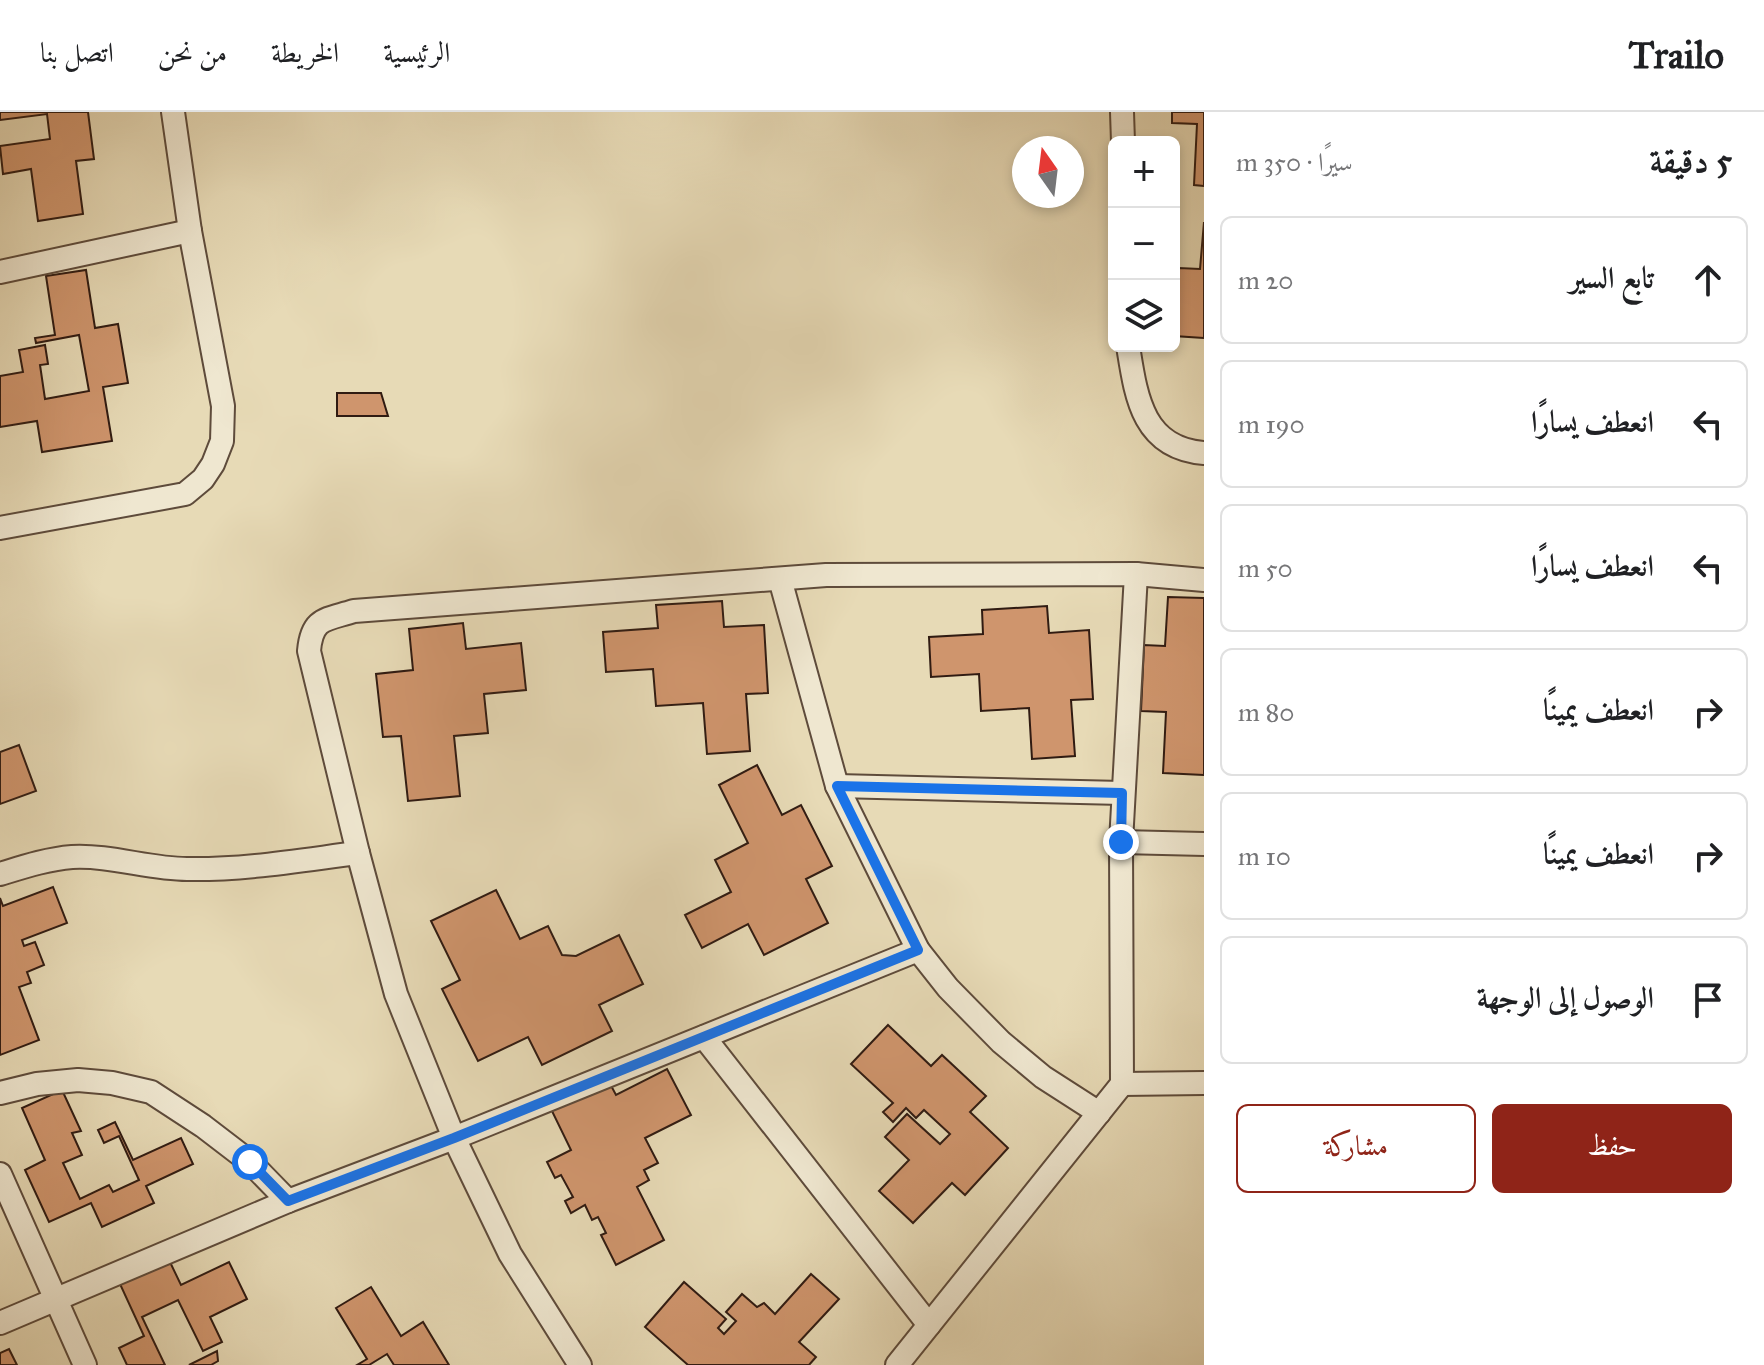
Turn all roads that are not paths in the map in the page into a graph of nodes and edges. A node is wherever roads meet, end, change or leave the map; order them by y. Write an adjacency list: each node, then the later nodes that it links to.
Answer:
1 (173, 112): 4 (street)
2 (1122, 112): 3 (street)
3 (1123, 136)
4 (190, 231): 5 (street); 8 (street)
5 (0, 272)
6 (1129, 352): 7 (street)
7 (1204, 453)
8 (0, 528)
9 (1136, 574): 10 (street); 11 (street); 13 (street)
10 (780, 579): 12 (street); 16 (street)
11 (1204, 580)
12 (837, 786): 13 (street); 18 (street)
13 (1122, 793): 14 (street)
14 (1121, 842): 15 (street); 21 (street)
15 (1204, 844)
16 (358, 853): 17 (street); 24 (street)
17 (0, 874)
18 (918, 950): 19 (street); 23 (street)
19 (704, 1037): 24 (street); 29 (street)
20 (1204, 1083): 21 (street)
21 (1122, 1084): 23 (street)
22 (0, 1093): 26 (street)
23 (1099, 1113): 29 (street)
24 (454, 1138): 26 (street); 31 (street)
25 (0, 1174): 27 (street)
26 (288, 1201): 27 (street)
27 (55, 1299): 28 (street); 30 (street)
28 (0, 1323)
29 (929, 1325): 32 (street)
30 (85, 1365)
31 (580, 1365)
32 (897, 1365)

